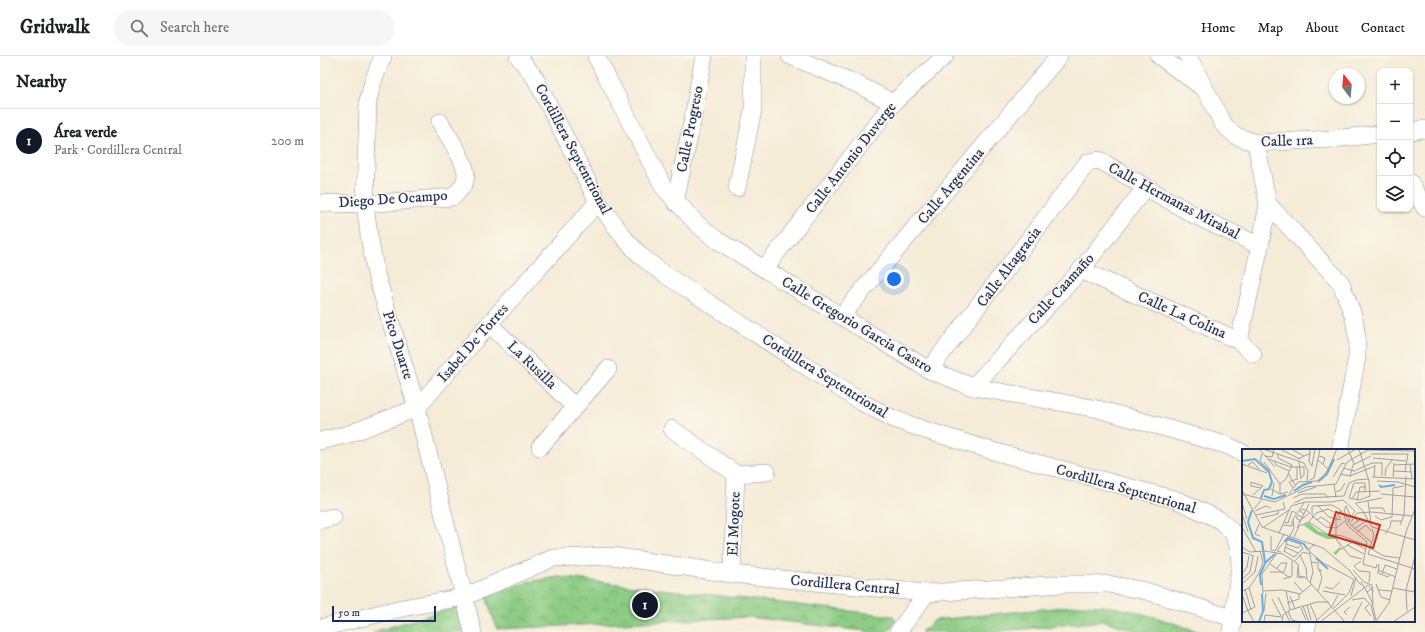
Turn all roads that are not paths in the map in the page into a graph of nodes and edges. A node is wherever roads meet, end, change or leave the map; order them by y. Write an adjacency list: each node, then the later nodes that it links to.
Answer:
1 (383, 56): 25 (street, Pico Duarte)
2 (518, 56): 22 (street, Cordillera Septentrional)
3 (596, 56): 23 (street, Calle Gregorio Garcia Castro)
4 (704, 56): 23 (street, Calle Progreso)
5 (753, 56): 21 (street)
6 (790, 56): 12 (street)
7 (945, 56): 12 (street, Calle Antonio Duverge)
8 (1057, 56): 31 (street, Calle Argentina)
9 (1159, 56): 11 (street, Calle 1ra)
10 (1188, 56): 11 (street)
11 (1205, 89): 17 (street, Calle 1ra)
12 (893, 103): 29 (street, Calle Antonio Duverge)
13 (440, 122): 25 (street, Diego De Ocampo)
14 (1425, 129): 15 (street)
15 (1413, 131)
16 (1377, 134): 17 (street, Calle 1ra)
17 (1256, 143): 26 (street)
18 (1088, 162): 19 (street, Calle Hermanas Mirabal); 36 (street, Calle Altagracia)
19 (1146, 187): 28 (street, Calle Hermanas Mirabal); 30 (street, Calle Caamaño)
20 (1413, 187): 27 (street)
21 (736, 188)
22 (598, 202): 32 (street, Isabel De Torres); 51 (street, Cordillera Septentrional)
23 (675, 202): 29 (street, Calle Gregorio Garcia Castro)
24 (320, 203): 25 (street, Diego De Ocampo)
25 (365, 204): 39 (street, Pico Duarte)
26 (1268, 204): 28 (street, Calle La Colina); 43 (street)
27 (1425, 208)
28 (1260, 246): 33 (street, Calle La Colina)
29 (765, 268): 31 (street, Calle Gregorio Garcia Castro)
30 (1081, 270): 33 (street, Calle La Colina); 37 (street, Calle Caamaño)
31 (842, 315): 36 (street, Calle Gregorio Garcia Castro)
32 (489, 324): 38 (street, La Rusilla); 39 (street, Isabel De Torres)
33 (1239, 340): 34 (street)
34 (1253, 354)
35 (608, 369): 38 (street)
36 (929, 370): 37 (street, Calle Gregorio Garcia Castro)
37 (973, 386): 44 (street, Calle Gregorio Garcia Castro)
38 (575, 407): 42 (street)
39 (417, 408): 41 (street, Isabel De Torres); 49 (street, Pico Duarte)
40 (672, 429): 46 (street, El Mogote)
41 (320, 442)
42 (540, 446)
43 (1340, 449)
44 (1242, 453)
45 (767, 472): 46 (street, El Mogote)
46 (736, 474): 47 (street, El Mogote)
47 (732, 574): 48 (street, Cordillera Central); 49 (street, Cordillera Central)
48 (927, 593): 51 (street, Cordillera Central); 54 (street)
49 (464, 597): 52 (street, Cordillera Central); 53 (street, Pico Duarte)
50 (1308, 622): 55 (street)
51 (1231, 625)
52 (320, 628)
53 (473, 632)
54 (898, 632)
55 (1306, 632)

